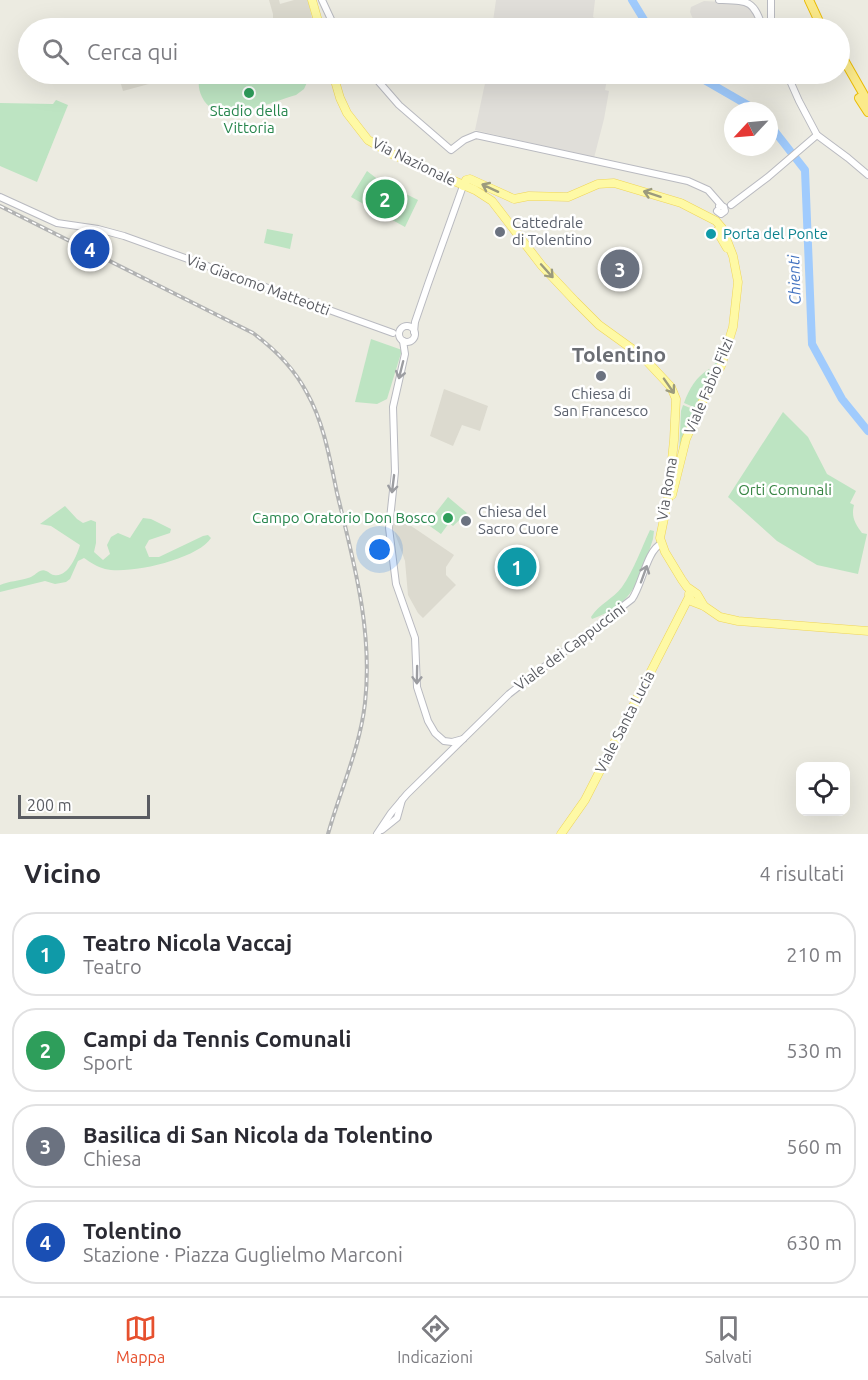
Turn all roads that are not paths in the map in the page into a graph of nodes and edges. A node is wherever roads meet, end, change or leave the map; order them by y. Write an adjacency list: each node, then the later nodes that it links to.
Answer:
1 (312, 0): 7 (main road)
2 (322, 0): 8 (street)
3 (720, 0): 9 (street)
4 (771, 0): 10 (street)
5 (808, 0): 11 (highway)
6 (814, 0): 12 (highway)
7 (317, 18)
8 (330, 18)
9 (760, 18)
10 (771, 18)
11 (817, 18)
12 (823, 18)
13 (850, 70): 18 (highway)
14 (850, 81): 19 (highway)
15 (336, 84): 22 (main road, Via Nazionale)
16 (381, 84): 24 (street)
17 (792, 84): 20 (street)
18 (868, 102)
19 (868, 112)
20 (817, 135): 21 (street); 24 (street)
21 (868, 175)
22 (463, 186): 25 (main road, one-way to 22); 26 (street); 27 (main road, Via Nazionale, one-way to 27)
23 (0, 197): 30 (street, Via Giacomo Matteotti)
24 (722, 209): 25 (street); 25 (street)
25 (716, 224): 31 (main road, Viale Fabio Filzi)
26 (416, 322): 28 (street); 29 (street)
27 (599, 324): 31 (main road, Via Roma, one-way to 31)
28 (408, 327): 29 (street); 30 (street)
29 (414, 332): 30 (street)
30 (399, 336): 36 (street, one-way to 36)
31 (669, 499): 32 (main road, Via Roma)
32 (661, 544): 33 (main road); 35 (street, Viale dei Cappuccini, one-way to 32)
33 (690, 595): 34 (main road); 39 (main road, Viale Santa Lucia)
34 (868, 631)
35 (463, 739): 36 (street); 37 (street, Viale dei Cappuccini)
36 (447, 742): 37 (street)
37 (448, 754): 38 (street, Viale dei Cappuccini)
38 (378, 833)
39 (561, 834)

